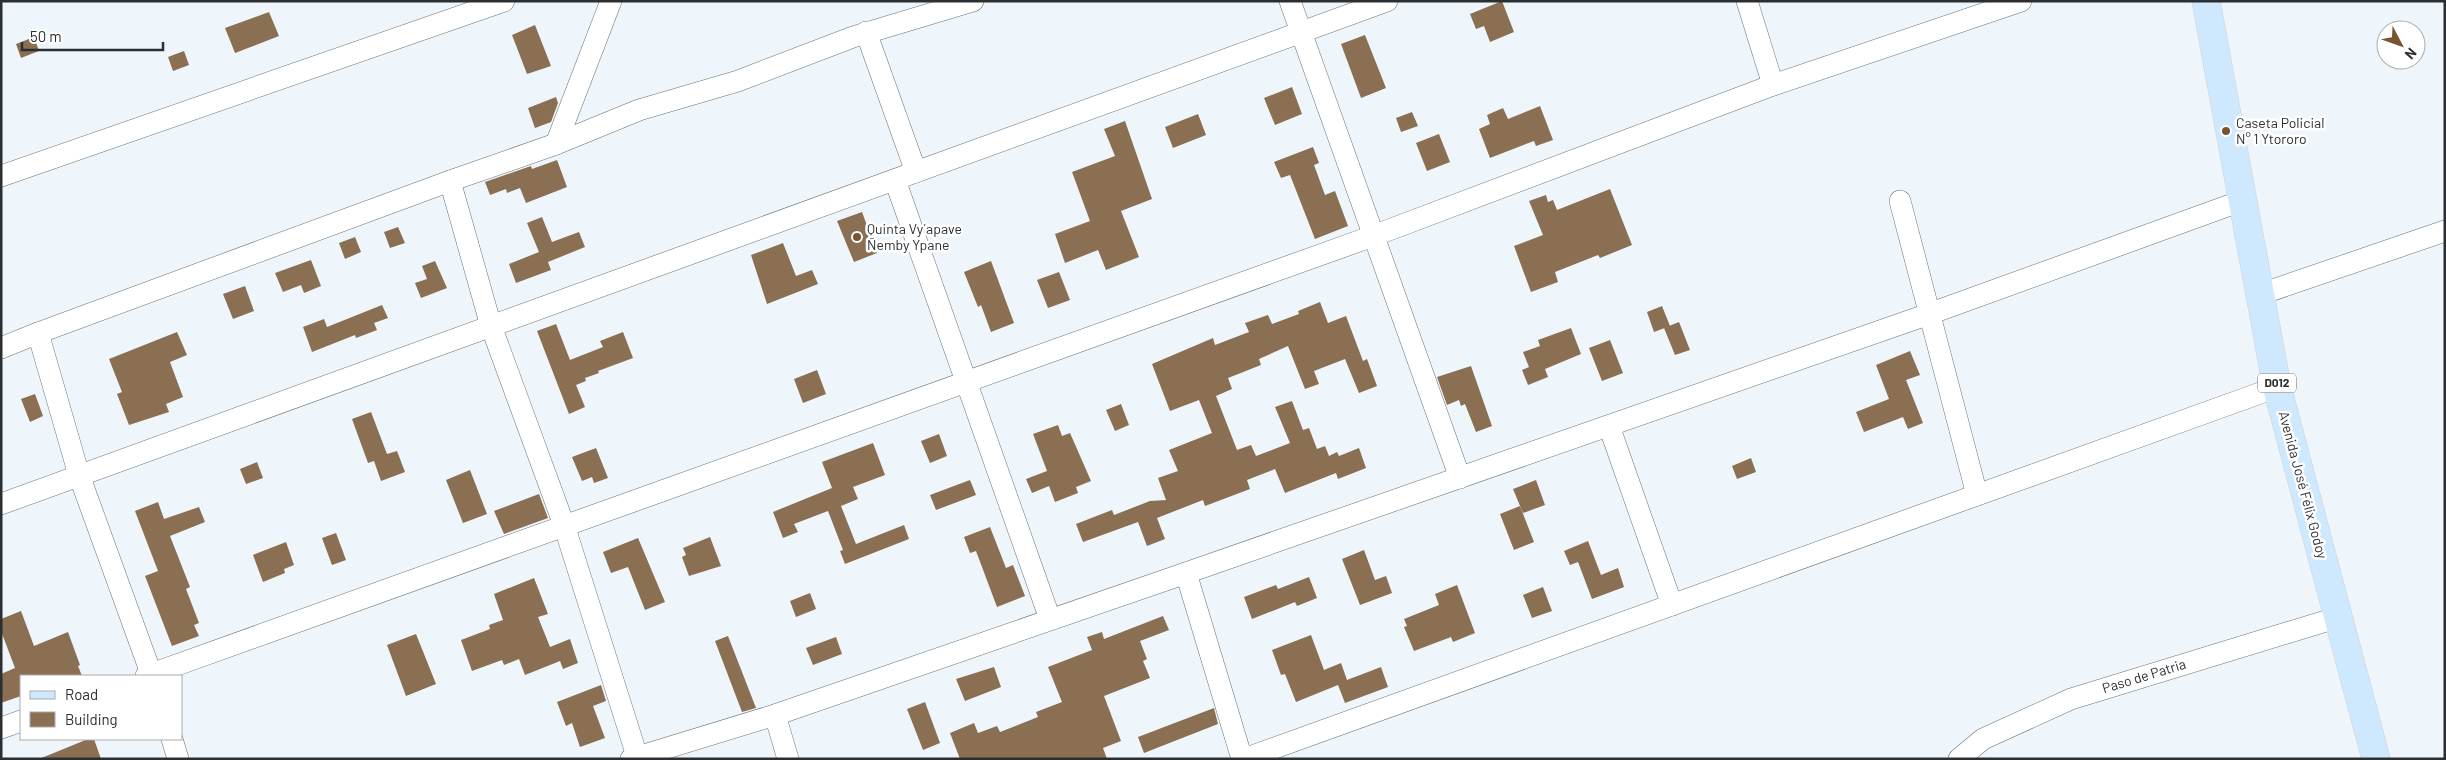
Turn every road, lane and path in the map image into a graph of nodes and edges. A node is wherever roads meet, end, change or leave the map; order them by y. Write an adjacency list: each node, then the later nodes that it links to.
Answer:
1 (504, 1): 14 (street)
2 (611, 1): 12 (street)
3 (973, 1): 10 (street)
4 (1290, 1): 9 (street)
5 (1387, 1): 9 (street)
6 (1747, 1): 11 (street)
7 (2021, 1): 11 (street)
8 (2206, 1): 17 (main road, Avenida José Félix Godoy / D012)
9 (1300, 31): 13 (street); 20 (street)
10 (866, 32): 12 (street); 13 (street)
11 (1773, 85): 20 (street)
12 (556, 144): 16 (street)
13 (916, 172): 15 (street)
14 (1, 176)
15 (896, 180): 23 (street); 26 (street)
16 (450, 181): 23 (street); 24 (street)
17 (2244, 200): 21 (main road, Avenida José Félix Godoy / D012); 22 (street)
18 (1900, 201): 22 (street)
19 (2445, 231): 21 (street)
20 (1373, 236): 26 (street); 30 (street)
21 (2261, 294): 27 (main road, Avenida José Félix Godoy / D012)
22 (1929, 314): 28 (street); 31 (street)
23 (492, 326): 29 (street); 33 (street)
24 (38, 334): 25 (street); 29 (street)
25 (1, 348)
26 (968, 383): 33 (street); 37 (street)
27 (2278, 387): 31 (street); 36 (main road, Avenida José Félix Godoy / D012)
28 (1609, 426): 30 (street); 35 (street)
29 (79, 475): 32 (street); 38 (street)
30 (1460, 478): 34 (street)
31 (1977, 495): 35 (street)
32 (1, 504)
33 (564, 525): 39 (street); 44 (street)
34 (1186, 573): 37 (street); 47 (street)
35 (1672, 605): 47 (street)
36 (2339, 617): 48 (street, Paso de Patria); 49 (main road, Avenida José Félix Godoy / D012)
37 (1050, 619): 40 (street)
38 (150, 675)
39 (153, 675)
40 (776, 714): 44 (street); 46 (street)
41 (20, 721): 42 (street)
42 (1, 728)
43 (172, 740): 45 (street)
44 (634, 758)
45 (178, 759)
46 (788, 759)
47 (1243, 759)
48 (1960, 759)
49 (2376, 759)

